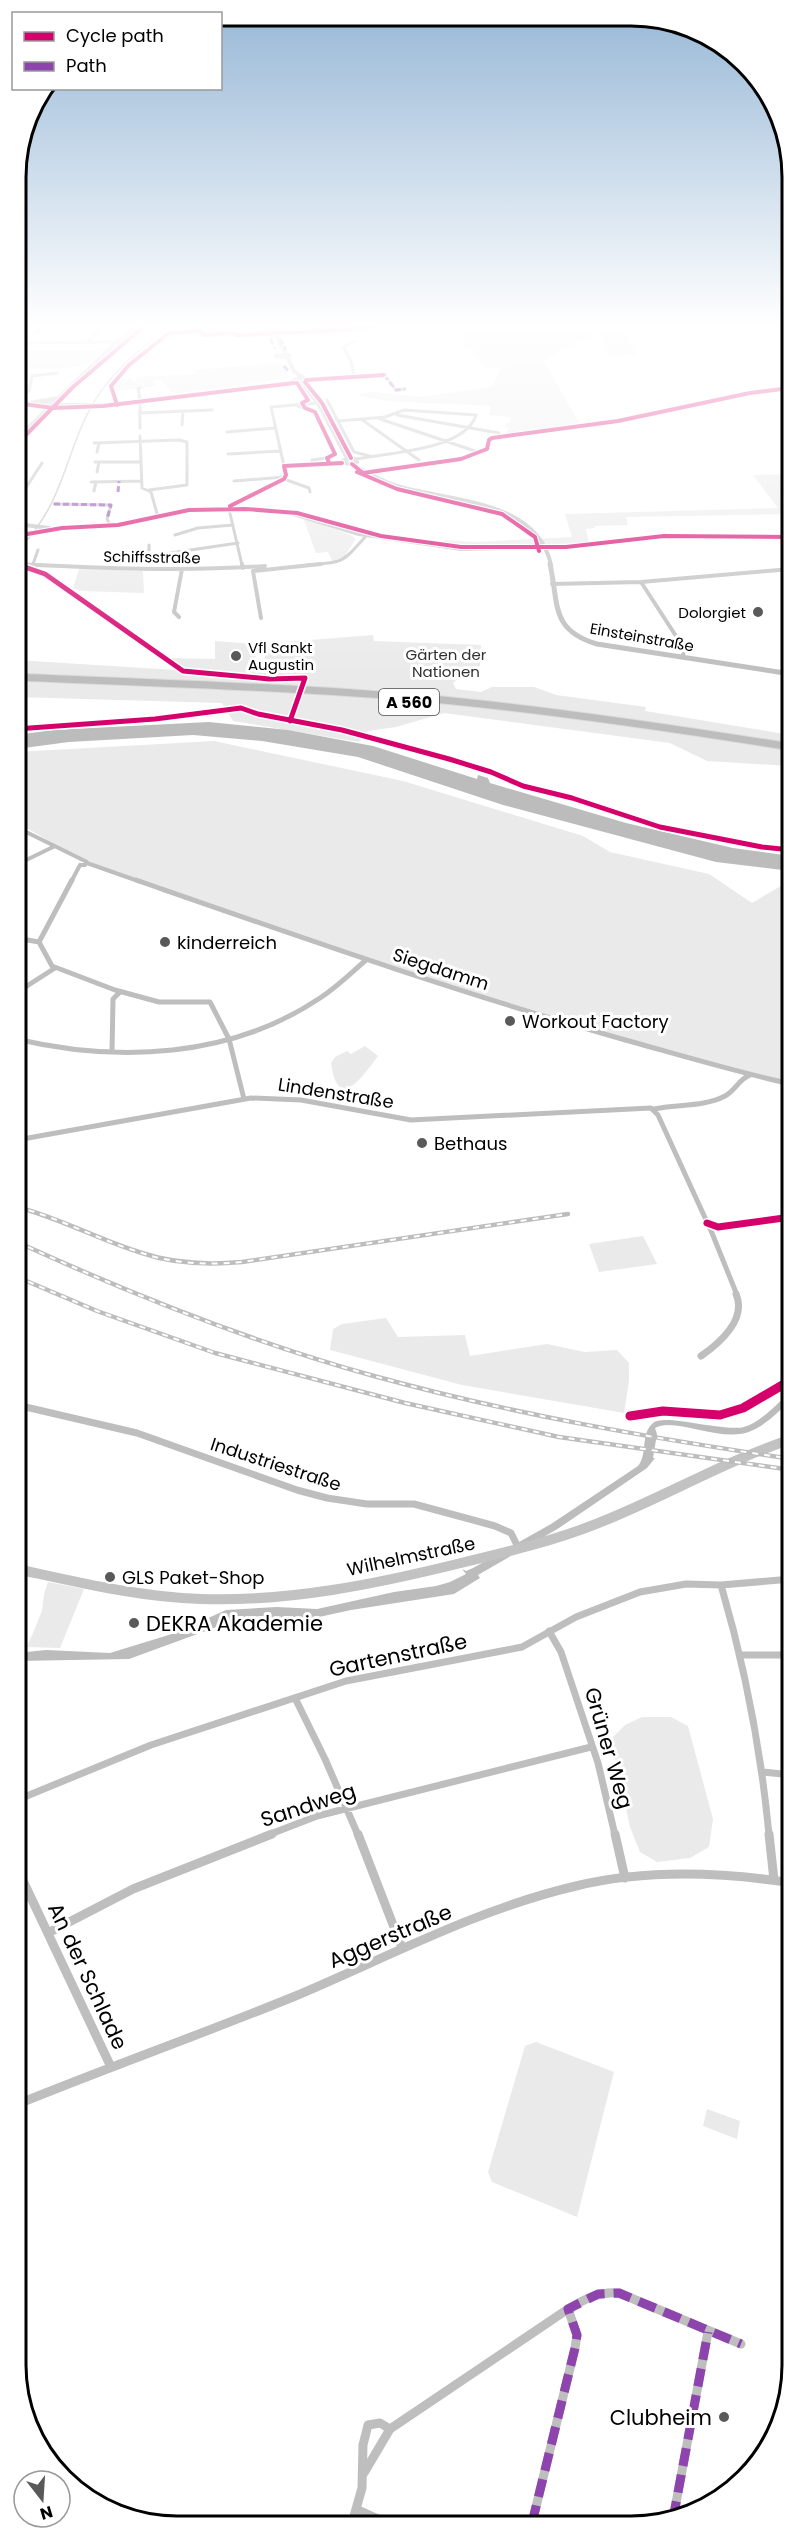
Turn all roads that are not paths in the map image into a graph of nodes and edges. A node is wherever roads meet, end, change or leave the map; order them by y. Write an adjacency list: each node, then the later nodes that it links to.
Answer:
1 (139, 442): 2 (street); 14 (street); 19 (street)
2 (147, 442)
3 (185, 442): 32 (street)
4 (278, 442): 12 (street)
5 (329, 442): 23 (street)
6 (338, 442): 17 (street)
7 (349, 442): 16 (street)
8 (394, 442): 11 (street)
9 (441, 442): 11 (street)
10 (445, 442): 13 (street)
11 (406, 450): 16 (street); 18 (street)
12 (280, 451): 15 (street); 24 (street)
13 (475, 451)
14 (97, 452)
15 (228, 454)
16 (371, 457): 20 (street)
17 (347, 458): 20 (street); 22 (street)
18 (419, 460)
19 (140, 462): 25 (street); 27 (street)
20 (354, 462): 22 (street); 48 (street)
21 (42, 463): 31 (street)
22 (342, 463): 23 (street)
23 (312, 464): 24 (street)
24 (284, 466): 26 (street)
25 (97, 471)
26 (284, 477): 28 (street); 34 (street)
27 (141, 481): 30 (street); 32 (street)
28 (234, 481)
29 (91, 482): 30 (street)
30 (96, 482): 33 (street)
31 (26, 488)
32 (149, 490): 37 (street)
33 (94, 491)
34 (310, 492)
35 (54, 504): 40 (street)
36 (229, 509): 37 (street); 39 (street); 44 (street)
37 (158, 517): 40 (street)
38 (26, 525): 41 (street)
39 (233, 525): 43 (street); 46 (street)
40 (111, 526): 41 (street)
41 (50, 529): 42 (street)
42 (26, 534)
43 (175, 535)
44 (366, 536): 49 (street); 63 (street)
45 (782, 537): 48 (street)
46 (237, 543): 51 (street); 57 (street)
47 (149, 545): 51 (street)
48 (546, 548): 49 (street); 52 (street, Einsteinstraße)
49 (526, 549): 52 (street)
50 (38, 550): 55 (street)
51 (150, 556): 53 (street)
52 (548, 558): 61 (street, Einsteinstraße)
53 (149, 562)
54 (26, 564): 55 (street, Schiffsstraße)
55 (34, 565): 58 (street, Schiffsstraße)
56 (265, 566): 57 (street, Schiffsstraße)
57 (243, 568): 58 (street, Schiffsstraße)
58 (182, 569): 62 (street)
59 (782, 570): 60 (street)
60 (641, 582): 61 (street); 64 (street)
61 (552, 584): 64 (street, Einsteinstraße)
62 (179, 617)
63 (261, 618)
64 (682, 657): 65 (street, Einsteinstraße)
65 (782, 674)
66 (26, 677): 68 (highway, A 560)
67 (26, 682): 69 (highway, A 560)
68 (782, 746)
69 (782, 751)
70 (26, 830): 71 (street)
71 (53, 848): 72 (street); 73 (street)
72 (26, 862)
73 (80, 863): 75 (street); 76 (street, Siegdamm)
74 (26, 940): 75 (street)
75 (39, 942): 77 (street)
76 (366, 960): 80 (street); 83 (street, Siegdamm)
77 (55, 968): 78 (street); 79 (street)
78 (26, 987)
79 (120, 992): 80 (street); 82 (street)
80 (229, 1039): 82 (street); 85 (street)
81 (26, 1041): 82 (street)
82 (112, 1052)
83 (750, 1075): 84 (street, Siegdamm); 86 (street, Lindenstraße)
84 (782, 1082)
85 (244, 1099): 86 (street, Lindenstraße); 87 (street, Lindenstraße)
86 (654, 1109): 89 (street)
87 (26, 1138)
88 (782, 1218): 89 (street)
89 (706, 1223): 90 (street)
90 (701, 1356)
91 (26, 1407): 93 (street, Industriestraße)
92 (782, 1442): 93 (main road, Wilhelmstraße)
93 (519, 1550): 94 (main road, Wilhelmstraße)
94 (26, 1571)
95 (782, 1580): 96 (street, Gartenstraße)
96 (721, 1585): 97 (street, Gartenstraße); 98 (street)
97 (549, 1631): 100 (street, Gartenstraße); 101 (street, Grüner Weg)
98 (741, 1655): 99 (street); 102 (street)
99 (782, 1655)
100 (295, 1698): 104 (street, Gartenstraße); 105 (street)
101 (591, 1747): 105 (street, Sandweg); 106 (street, Grüner Weg)
102 (763, 1773): 103 (street); 107 (street)
103 (782, 1774)
104 (26, 1796)
105 (350, 1809): 110 (street, Sandweg); 111 (street)
106 (625, 1878): 107 (street, Aggerstraße); 111 (street, Aggerstraße)
107 (774, 1880): 108 (street, Aggerstraße)
108 (782, 1881)
109 (26, 1887): 110 (street, An der Schlade)
110 (48, 1933): 112 (street, An der Schlade)
111 (402, 1948): 112 (street, Aggerstraße)
112 (111, 2067): 113 (street, Aggerstraße)
113 (26, 2101)
114 (568, 2309): 115 (street); 117 (street); 123 (street)
115 (708, 2332): 116 (street); 119 (street)
116 (741, 2344)
117 (390, 2429): 118 (street); 118 (street)
118 (364, 2473): 120 (street)
119 (675, 2509)
120 (356, 2510): 121 (street); 122 (street)
121 (354, 2516)
122 (370, 2516)
123 (534, 2516)

